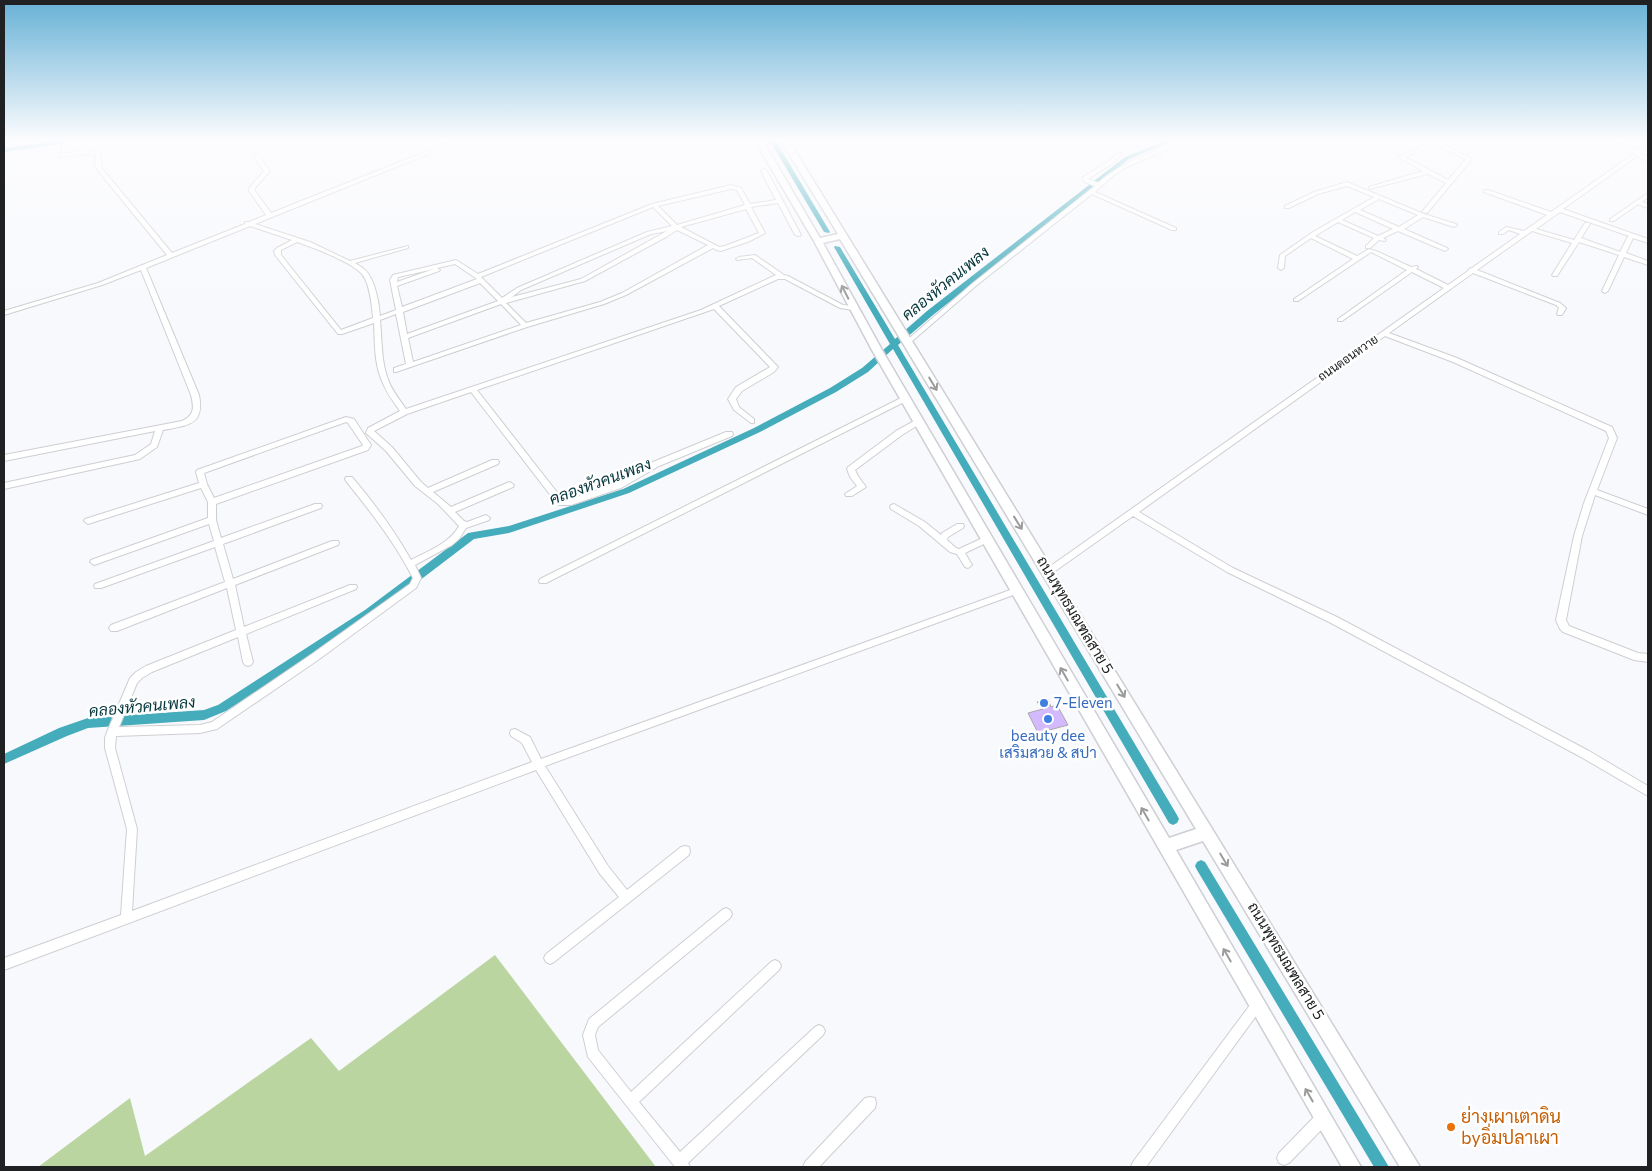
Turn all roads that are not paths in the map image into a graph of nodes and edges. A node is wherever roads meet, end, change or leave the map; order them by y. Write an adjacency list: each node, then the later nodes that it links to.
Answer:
1 (122, 196): 55 (street)
2 (256, 196): 27 (street)
3 (317, 196): 27 (street)
4 (697, 196): 20 (street)
5 (742, 196): 22 (street)
6 (777, 196): 18 (street)
7 (791, 196): 28 (main road)
8 (819, 196): 41 (main road, ถนนพุทธมณฑลสาย 5)
9 (1086, 196): 82 (street)
10 (1099, 196): 37 (street)
11 (1311, 196): 23 (street)
12 (1375, 196): 17 (street)
13 (1439, 196): 26 (street)
14 (1502, 196): 25 (street)
15 (1577, 196): 25 (street, ถนนดอนหวาย)
16 (1647, 196): 19 (street)
17 (1378, 197): 24 (street); 26 (street)
18 (780, 202): 22 (street); 29 (street)
19 (1638, 202): 21 (street); 31 (street)
20 (654, 205): 35 (street); 67 (street)
21 (1648, 206)
22 (747, 207): 35 (street); 50 (street)
23 (1287, 207)
24 (1354, 210): 30 (street); 36 (street)
25 (1555, 211): 38 (street, ถนนดอนหวาย); 49 (street)
26 (1424, 214): 34 (street); 36 (street)
27 (269, 215): 32 (street)
28 (803, 216): 29 (street); 47 (main road)
29 (789, 218): 40 (street)
30 (1337, 220): 42 (street); 43 (street)
31 (1612, 220)
32 (247, 223): 46 (street); 55 (street)
33 (1587, 224): 45 (street)
34 (1454, 225)
35 (676, 227): 50 (street); 71 (street); 71 (street)
36 (1401, 228): 43 (street); 48 (street); 52 (street)
37 (1174, 229)
38 (1530, 229): 39 (street); 45 (street); 64 (street, ถนนดอนหวาย)
39 (1501, 233)
40 (798, 235)
41 (843, 236): 47 (main road); 82 (main road, ถนนพุทธมณฑลสาย 5)
42 (1311, 236): 57 (street); 62 (street)
43 (1379, 238): 48 (street); 53 (street)
44 (1630, 238): 54 (street)
45 (1577, 239): 54 (street); 65 (street)
46 (296, 240): 59 (street); 77 (street)
47 (818, 241): 73 (main road, one-way to 47)
48 (1386, 241): 53 (street)
49 (1648, 241)
50 (713, 245): 79 (street)
51 (406, 247): 59 (street)
52 (1445, 249)
53 (1373, 250): 57 (street); 63 (street)
54 (1622, 254): 58 (street); 69 (street)
55 (171, 255): 61 (street)
56 (740, 258): 66 (street)
57 (1357, 259): 70 (street)
58 (1648, 262)
59 (349, 263): 77 (street)
60 (445, 264): 67 (street); 74 (street)
61 (143, 267): 75 (street); 90 (street)
62 (1281, 268)
63 (1414, 269): 68 (street); 78 (street)
64 (1471, 270): 68 (street, ถนนดอนหวาย); 76 (street)
65 (1555, 275)
66 (781, 276): 72 (street); 73 (street)
67 (479, 278): 71 (street); 74 (street)
68 (1450, 285): 80 (street, ถนนดอนหวาย)
69 (1605, 291)
70 (1296, 300)
71 (501, 302): 79 (street); 81 (street)
72 (715, 306): 85 (street); 88 (street)
73 (853, 308): 86 (main road)
74 (401, 310): 77 (street); 81 (street)
75 (4, 313)
76 (1560, 314)
77 (378, 319): 87 (street)
78 (1340, 320)
79 (526, 326): 83 (street)
80 (1383, 333): 99 (street); 105 (street, ถนนดอนหวาย)
81 (405, 337): 83 (street)
82 (908, 342): 120 (main road, ถนนพุทธมณฑลสาย 5, one-way to 120)
83 (410, 365): 84 (street)
84 (396, 370)
85 (473, 389): 87 (street); 91 (street)
86 (906, 399): 89 (main road); 121 (street)
87 (404, 412): 98 (street)
88 (751, 421)
89 (919, 422): 100 (street); 112 (main road)
90 (160, 428): 92 (street); 96 (street)
91 (729, 434)
92 (4, 458)
93 (494, 462): 98 (street)
94 (349, 479): 118 (street)
95 (203, 484): 101 (street); 101 (street); 109 (street)
96 (4, 486)
97 (510, 486): 104 (street)
98 (428, 491): 104 (street)
99 (1593, 491): 106 (street); 128 (street)
100 (849, 494)
101 (212, 502): 108 (street)
102 (318, 506): 114 (street)
103 (894, 507): 113 (street)
104 (450, 511): 110 (street)
105 (1132, 512): 120 (street, ถนนดอนหวาย); 133 (street)
106 (1648, 512)
107 (486, 518): 110 (street)
108 (212, 520): 114 (street); 117 (street)
109 (88, 521)
110 (464, 524): 118 (street)
111 (960, 526): 113 (street)
112 (987, 539): 116 (street); 125 (main road)
113 (942, 541): 116 (street)
114 (217, 542): 122 (street); 123 (street)
115 (335, 543): 122 (street)
116 (960, 552): 119 (street)
117 (94, 562)
118 (410, 564): 130 (street)
119 (968, 565)
120 (1048, 572): 134 (main road, ถนนพุทธมณฑลสาย 5, one-way to 134)
121 (544, 581)
122 (230, 584): 126 (street); 127 (street)
123 (98, 586)
124 (352, 587): 127 (street)
125 (1016, 591): 132 (street); 135 (main road, one-way to 125)
126 (114, 628)
127 (242, 632): 129 (street); 130 (street)
128 (1648, 658)
129 (248, 662)
130 (113, 730): 139 (street)
131 (515, 733): 132 (street)
132 (539, 765): 137 (street); 139 (street)
133 (1648, 791)
134 (1207, 832): 135 (main road); 153 (main road, ถนนพุทธมณฑลสาย 5, one-way to 153)
135 (1165, 847): 143 (main road, one-way to 135)
136 (685, 851): 137 (street)
137 (626, 897): 140 (street)
138 (726, 914): 145 (street)
139 (126, 918): 141 (street)
140 (550, 958)
141 (4, 964)
142 (775, 966): 145 (street)
143 (1257, 1005): 147 (main road, one-way to 143); 151 (street)
144 (819, 1031): 149 (street)
145 (631, 1101): 149 (street)
146 (870, 1103): 150 (street)
147 (1322, 1118): 148 (street); 152 (main road)
148 (1284, 1158)
149 (681, 1165)
150 (810, 1167)
151 (1138, 1167)
152 (1352, 1167)
153 (1411, 1167)

